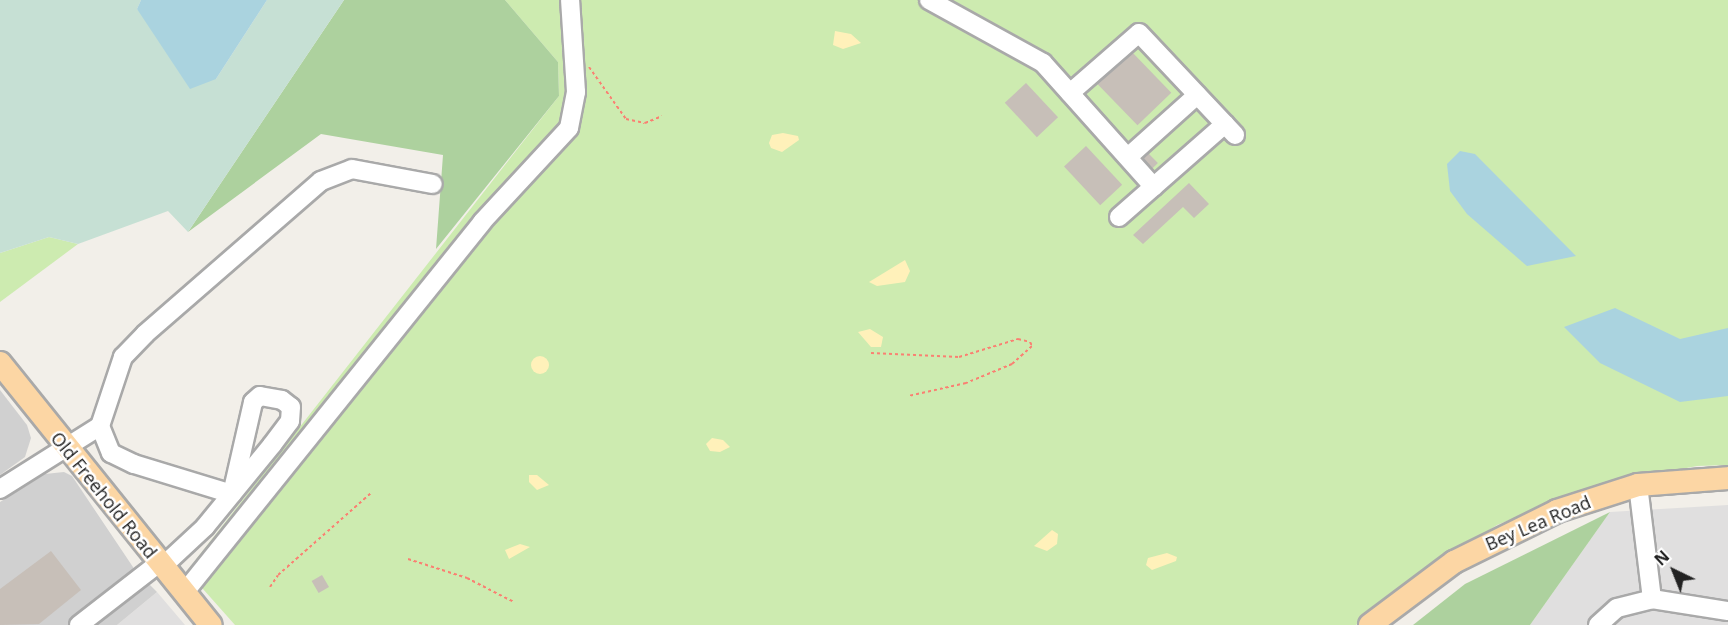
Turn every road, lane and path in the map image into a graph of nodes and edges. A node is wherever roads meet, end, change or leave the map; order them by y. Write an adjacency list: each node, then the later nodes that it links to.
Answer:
1 (570, 0): 3 (street)
2 (929, 0): 4 (street)
3 (572, 50): 6 (path); 24 (street)
4 (1070, 93): 5 (street); 7 (street)
5 (1197, 95): 7 (street); 9 (street)
6 (662, 116)
7 (1128, 157): 9 (street)
8 (433, 184): 14 (street)
9 (1154, 187): 10 (street)
10 (1119, 217)
11 (871, 353): 13 (path)
12 (0, 363): 15 (main road, Old Freehold Road)
13 (909, 396)
14 (100, 426): 15 (street); 20 (street)
15 (65, 447): 18 (street); 22 (main road, Old Freehold Road)
16 (1728, 478): 17 (main road, Bey Lea Road)
17 (1638, 485): 25 (street); 30 (main road, Bey Lea Road)
18 (0, 489)
19 (371, 493): 23 (path)
20 (232, 494): 20 (street); 22 (street)
21 (408, 559): 26 (path)
22 (160, 565): 24 (main road, Old Freehold Road); 28 (street)
23 (270, 587)
24 (184, 592): 29 (main road, Old Freehold Road)
25 (1652, 599): 27 (street); 31 (street)
26 (513, 602)
27 (1728, 611)
28 (79, 625)
29 (211, 625)
30 (1370, 625)
31 (1598, 625)

